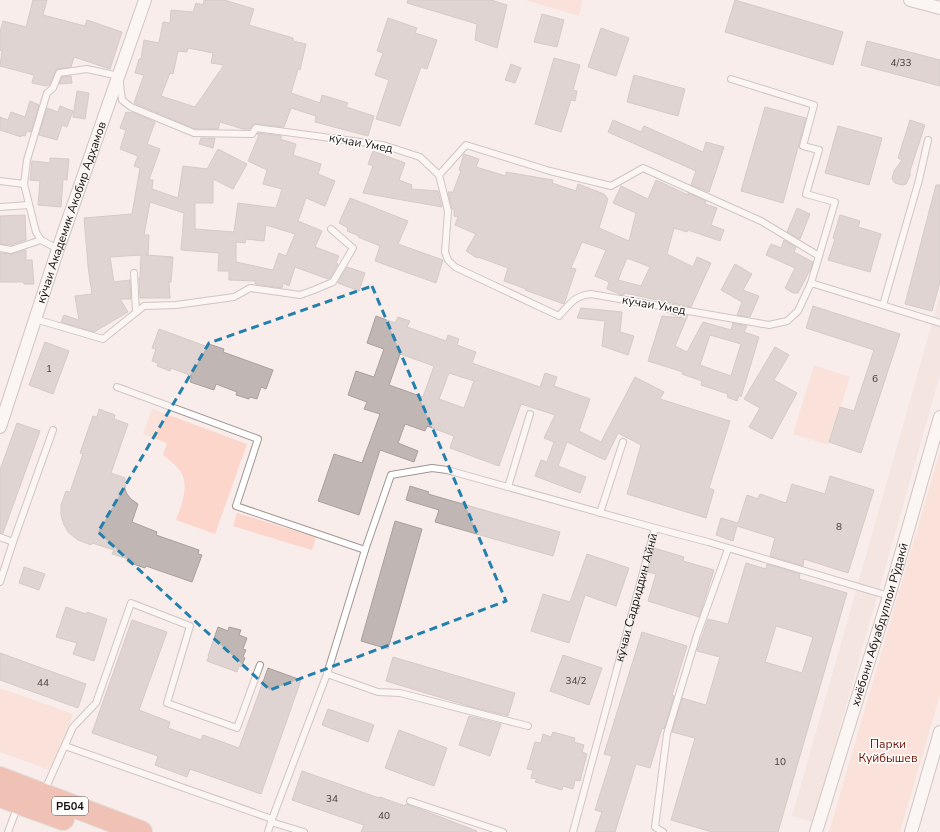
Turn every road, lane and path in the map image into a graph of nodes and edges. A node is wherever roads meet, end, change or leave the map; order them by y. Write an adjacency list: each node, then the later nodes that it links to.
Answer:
1 (145, 0): 4 (street, кӯчаи Академик Акобир Адҳамов)
2 (910, 0): 3 (street)
3 (940, 8)
4 (119, 76): 7 (lane, кӯчаи Умед); 9 (lane); 15 (street, кӯчаи Академик Акобир Адҳамов)
5 (731, 79): 16 (lane)
6 (928, 140): 19 (lane)
7 (440, 175): 16 (lane); 18 (lane, кӯчаи Умед)
8 (0, 181): 9 (lane)
9 (24, 184): 10 (lane)
10 (29, 205): 11 (lane); 13 (lane)
11 (0, 207)
12 (331, 229): 20 (lane)
13 (41, 240): 14 (lane); 15 (lane)
14 (0, 248)
15 (58, 249): 21 (street, кӯчаи Академик Акобир Адҳамов)
16 (819, 256): 18 (lane)
17 (134, 273): 20 (lane)
18 (811, 283): 19 (lane)
19 (883, 305): 22 (lane)
20 (136, 312): 21 (lane)
21 (35, 319): 26 (street, кӯчаи Академик Акобир Адҳамов)
22 (940, 323)
23 (117, 387): 35 (lane)
24 (530, 414): 29 (lane)
25 (940, 417): 37 (street, хиёбони Абуабдуллои Рӯдакӣ)
26 (0, 427)
27 (53, 430): 33 (lane)
28 (623, 442): 30 (lane)
29 (508, 487): 30 (lane); 35 (lane)
30 (600, 513): 31 (lane)
31 (655, 528): 34 (lane, кӯчаи Садриддин Айнӣ); 55 (lane, кӯчаи Садриддин Айнӣ)
32 (0, 536): 33 (lane)
33 (14, 542): 36 (lane)
34 (728, 549): 37 (lane, кӯчаи Садриддин Айнӣ); 56 (lane)
35 (365, 550): 39 (lane)
36 (0, 582)
37 (888, 596): 57 (street, хиёбони Абуабдуллои Рӯдакӣ)
38 (260, 665): 42 (lane)
39 (327, 674): 40 (lane); 48 (lane)
40 (528, 726)
41 (940, 732): 43 (street)
42 (65, 746): 45 (lane); 48 (lane)
43 (937, 751): 58 (street)
44 (0, 778): 45 (highway, РБ04)
45 (43, 795): 51 (highway, РБ04)
46 (9, 799): 49 (lane); 50 (highway, РБ04)
47 (410, 801): 54 (lane)
48 (271, 821): 52 (lane); 53 (lane)
49 (8, 832)
50 (98, 832)
51 (141, 832)
52 (268, 832)
53 (304, 832)
54 (503, 832)
55 (573, 832)
56 (663, 832)
57 (816, 832)
58 (911, 832)

